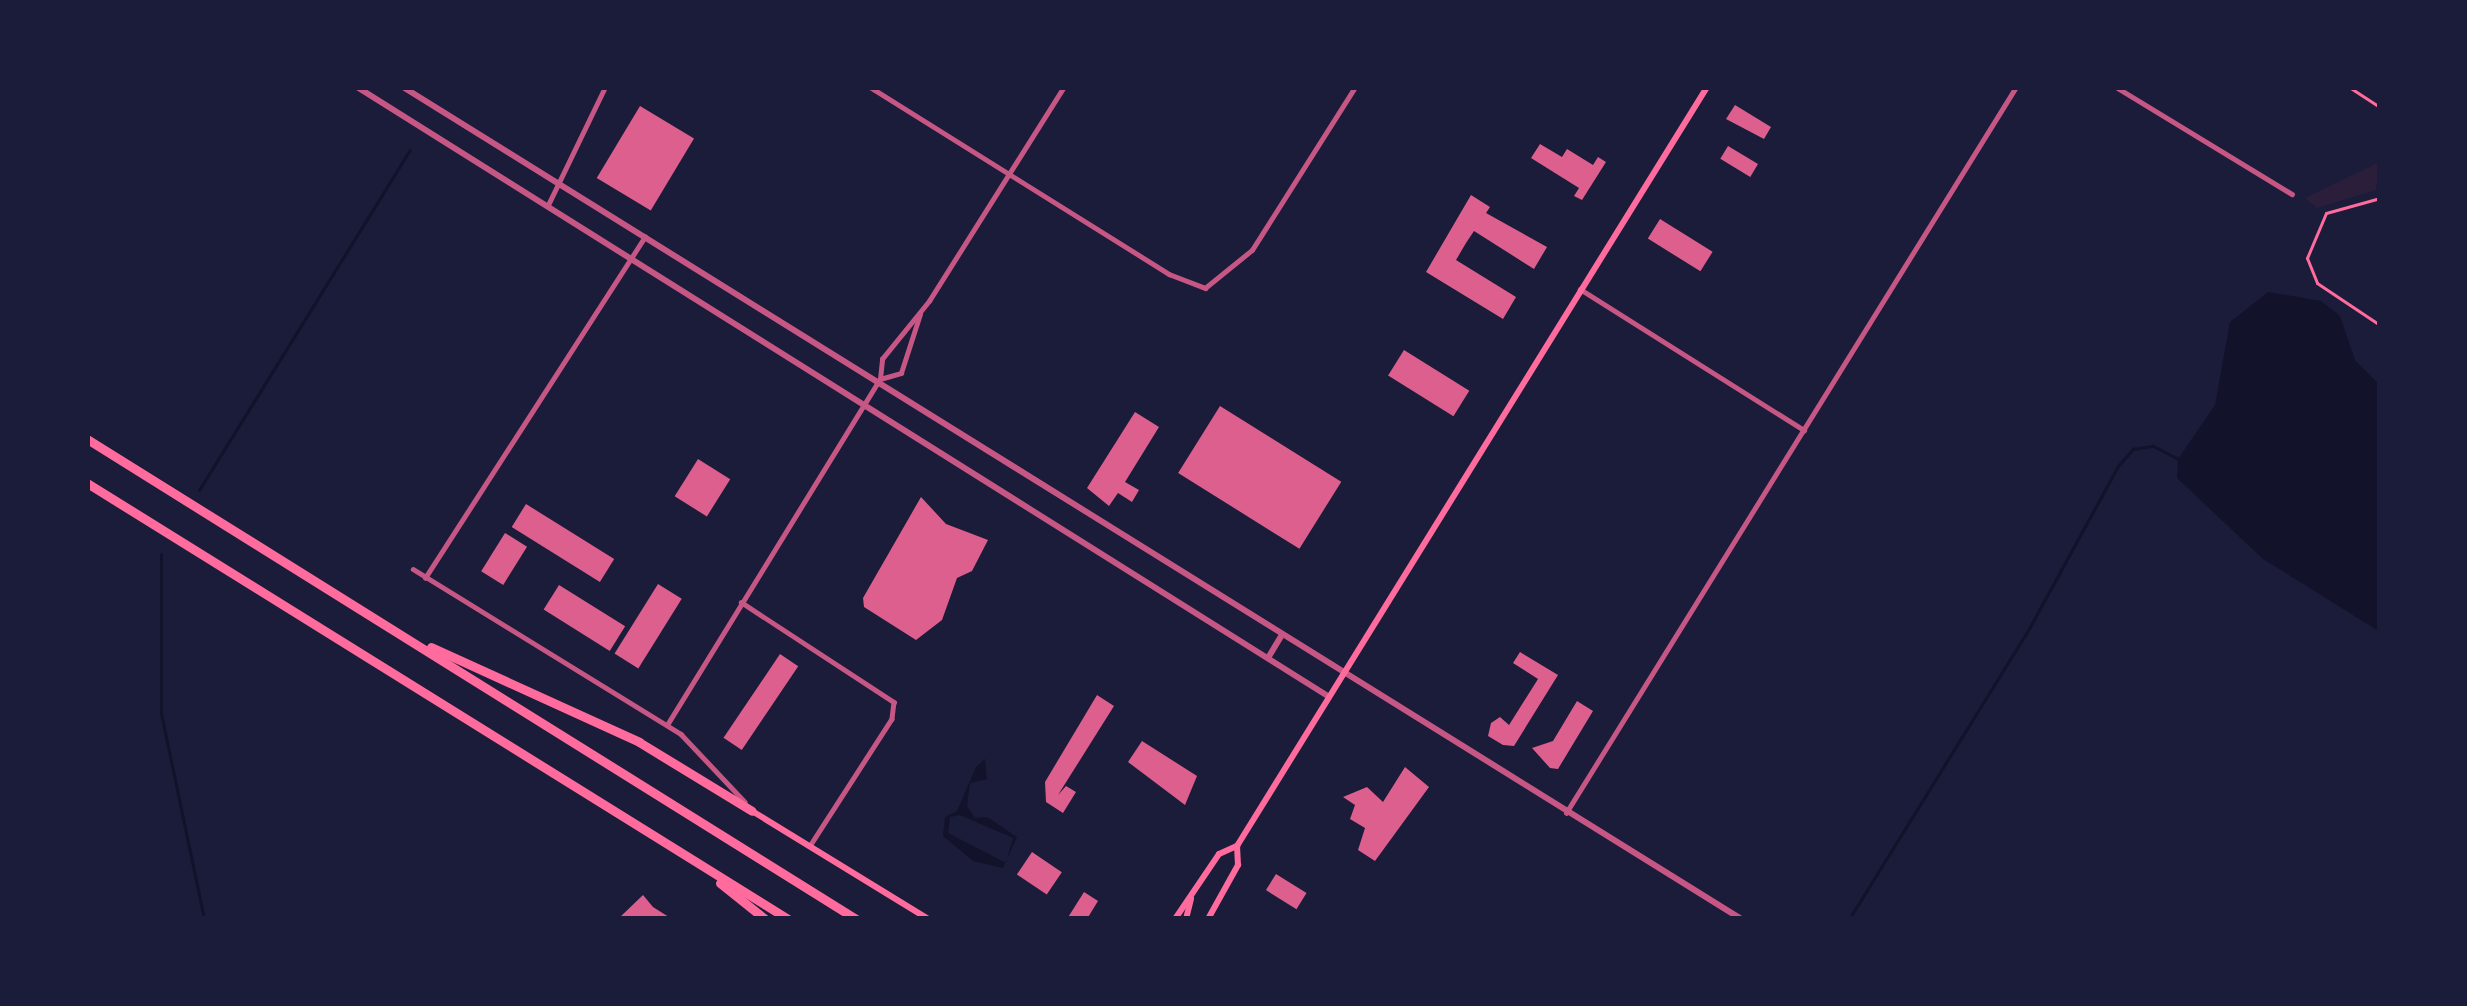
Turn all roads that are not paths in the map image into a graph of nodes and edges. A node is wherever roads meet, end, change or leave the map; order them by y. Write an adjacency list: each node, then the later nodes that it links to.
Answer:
1 (357, 87): 13 (street)
2 (403, 87): 11 (street)
3 (605, 87): 11 (street)
4 (871, 87): 10 (street)
5 (1064, 87): 10 (street)
6 (1355, 87): 10 (street)
7 (1707, 87): 16 (main road)
8 (2016, 87): 20 (street)
9 (2116, 87): 12 (street)
10 (1010, 172): 17 (street)
11 (558, 182): 13 (street); 14 (street)
12 (2292, 194)
13 (548, 205): 15 (street)
14 (645, 237): 15 (street); 18 (street)
15 (631, 259): 19 (street); 24 (street)
16 (1580, 289): 20 (street); 29 (main road)
17 (920, 314): 18 (street); 18 (street)
18 (879, 381): 19 (street); 27 (street)
19 (863, 405): 25 (street); 28 (street)
20 (1806, 431): 33 (street)
21 (87, 439): 26 (highway)
22 (87, 483): 36 (highway)
23 (413, 569): 24 (street)
24 (425, 578): 31 (street)
25 (741, 602): 31 (street); 34 (street)
26 (394, 630): 32 (highway); 40 (highway)
27 (1282, 635): 28 (street); 29 (street)
28 (1268, 658): 30 (street)
29 (1342, 673): 30 (main road); 33 (street)
30 (1328, 695): 35 (main road)
31 (667, 725): 32 (street)
32 (752, 811): 34 (main road)
33 (1566, 813): 45 (street)
34 (810, 846): 41 (main road)
35 (1238, 846): 37 (main road); 44 (main road)
36 (687, 857): 38 (highway); 39 (highway)
37 (1192, 895): 42 (main road); 43 (main road)
38 (765, 919)
39 (788, 919)
40 (856, 919)
41 (928, 919)
42 (1175, 919)
43 (1186, 919)
44 (1208, 919)
45 (1741, 919)

